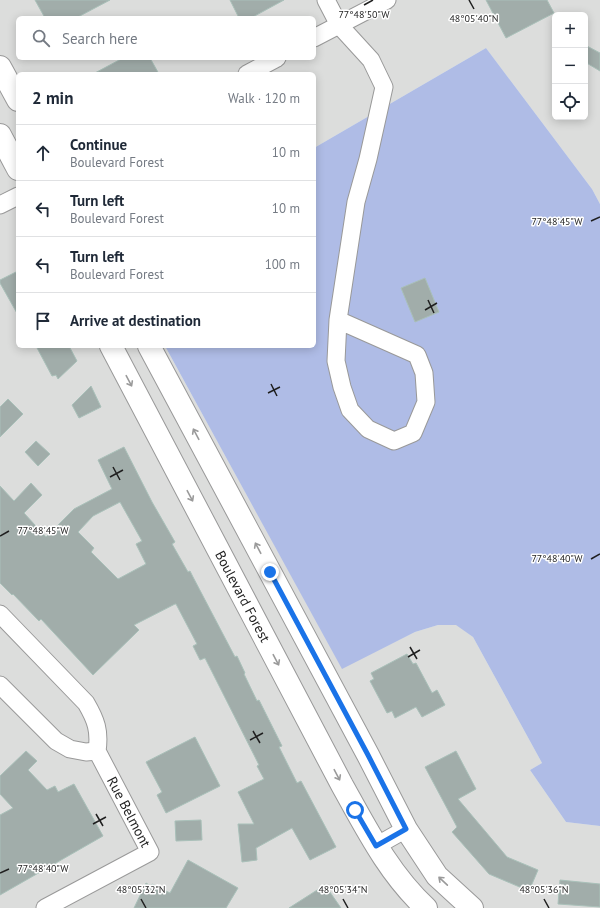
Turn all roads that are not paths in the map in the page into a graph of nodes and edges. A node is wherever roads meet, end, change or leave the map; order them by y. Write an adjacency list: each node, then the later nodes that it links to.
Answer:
1 (326, 0): 3 (street)
2 (387, 0): 3 (street)
3 (339, 25): 4 (street); 13 (street)
4 (316, 37)
5 (273, 60): 7 (street)
6 (0, 67): 8 (street)
7 (251, 72)
8 (16, 96)
9 (0, 135): 10 (street)
10 (16, 164)
11 (16, 197): 12 (street)
12 (0, 205)
13 (338, 320): 13 (street)
14 (112, 348): 20 (street, Boulevard Forest, one-way to 20)
15 (151, 348): 19 (street, one-way to 15)
16 (0, 614): 18 (street, Rue Belmont)
17 (0, 685): 18 (street)
18 (97, 751): 21 (street, Rue Belmont)
19 (406, 829): 20 (street); 23 (street, one-way to 19)
20 (376, 846): 22 (street, Boulevard Forest)
21 (45, 908)
22 (426, 908)
23 (472, 908)

